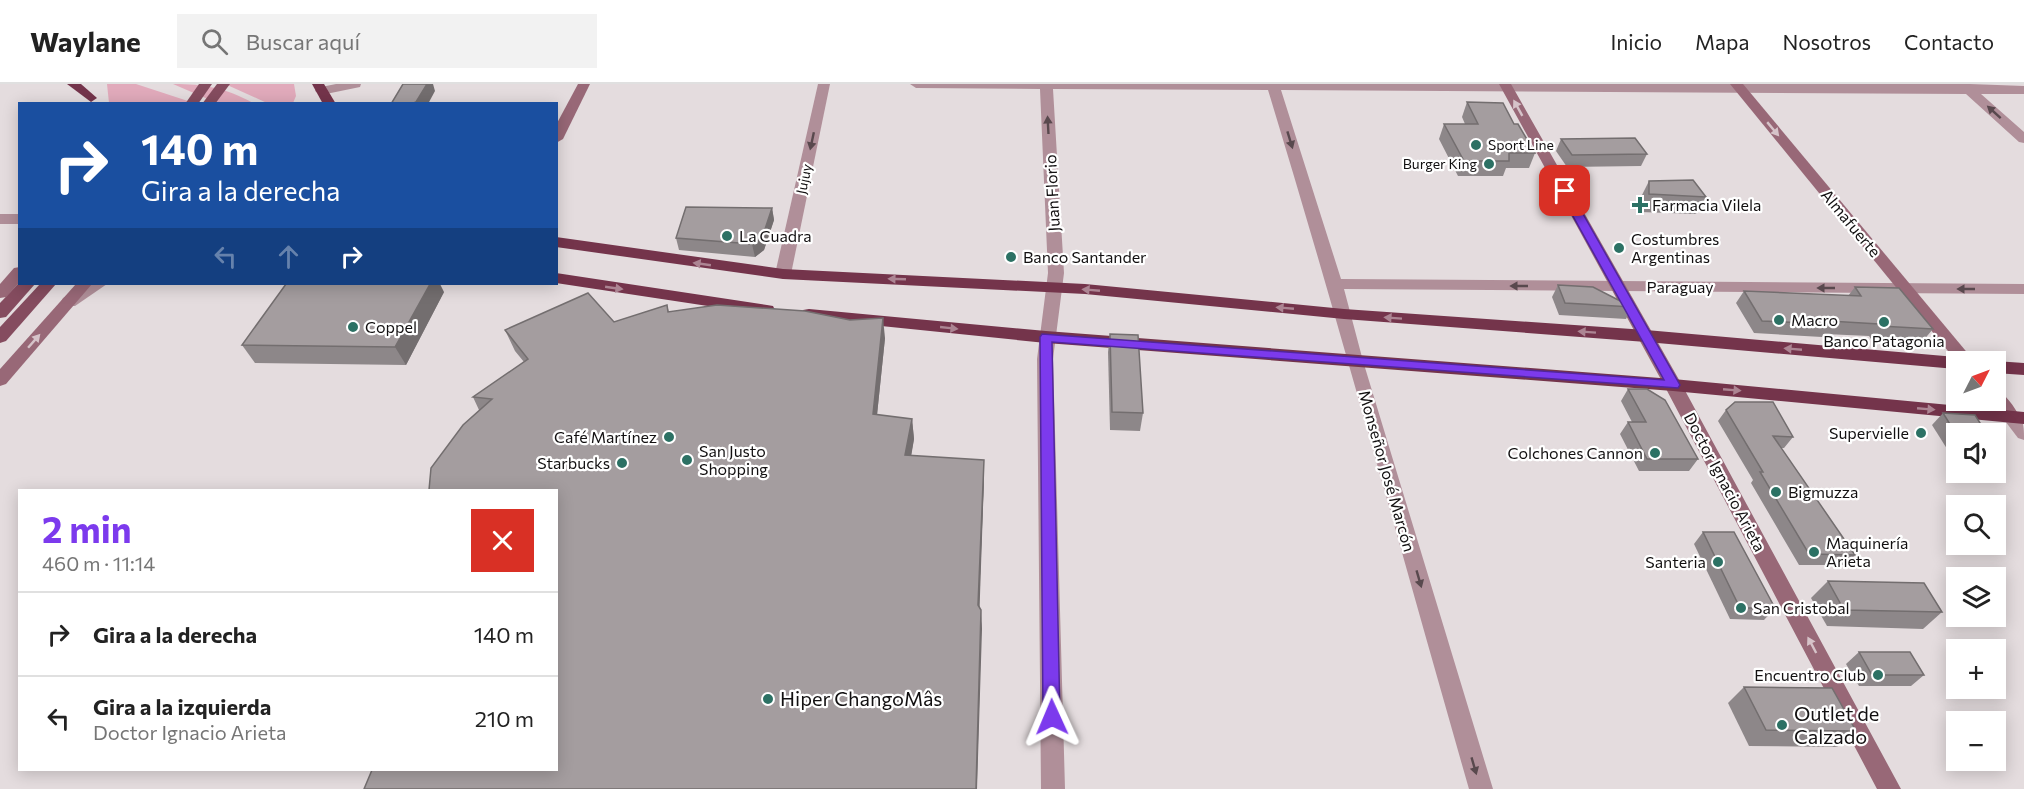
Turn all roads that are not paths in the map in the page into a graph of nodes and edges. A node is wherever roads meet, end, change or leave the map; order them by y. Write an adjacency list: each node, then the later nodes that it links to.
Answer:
1 (73, 84): 16 (highway)
2 (94, 84): 16 (highway)
3 (206, 84): 17 (main road)
4 (224, 84): 18 (main road)
5 (355, 84): 14 (street)
6 (584, 84): 21 (street)
7 (824, 84): 27 (street, Jujuy, one-way to 27)
8 (916, 84): 9 (street)
9 (1046, 85): 11 (street); 35 (street, Juan Florio, one-way to 9)
10 (1506, 85): 11 (street); 12 (street); 34 (street, Doctor Ignacio Arieta, one-way to 10)
11 (1273, 86): 29 (street, Monseñor José Marcón, one-way to 29)
12 (1738, 86): 13 (street); 36 (street, Almafuerte, one-way to 36)
13 (1966, 87): 15 (street); 22 (street, one-way to 13)
14 (320, 88): 19 (highway); 20 (highway)
15 (2024, 90)
16 (91, 101)
17 (192, 102)
18 (210, 102)
19 (313, 102)
20 (329, 102)
21 (558, 134)
22 (2024, 139)
23 (0, 219): 24 (street)
24 (18, 219)
25 (558, 243): 27 (highway, one-way to 25)
26 (18, 274): 38 (street)
27 (783, 274): 35 (highway, one-way to 27)
28 (558, 278): 44 (highway, one-way to 44)
29 (1335, 284): 34 (street, Paraguay, one-way to 29); 41 (street, Monseñor José Marcón)
30 (26, 285): 40 (main road)
31 (47, 285): 43 (main road)
32 (83, 285): 39 (street)
33 (97, 285): 39 (street)
34 (1619, 287): 36 (street, Paraguay, one-way to 34); 42 (street, Doctor Ignacio Arieta)
35 (1055, 288): 41 (highway, one-way to 35); 44 (street, Juan Florio)
36 (1906, 289): 37 (street, Paraguay, one-way to 36); 45 (street, Almafuerte)
37 (2024, 289)
38 (0, 292)
39 (69, 302): 50 (street, one-way to 39)
40 (0, 313)
41 (1344, 314): 42 (highway, one-way to 41); 46 (street, Monseñor José Marcón)
42 (1646, 336): 47 (highway, one-way to 42); 51 (street, Doctor Ignacio Arieta)
43 (0, 337)
44 (1046, 337): 46 (highway); 55 (street, Juan Florio)
45 (1958, 351)
46 (1355, 361): 51 (highway); 56 (street, Monseñor José Marcón, one-way to 56)
47 (1946, 362)
48 (2006, 368): 49 (highway)
49 (2024, 369)
50 (0, 381)
51 (1673, 385): 53 (highway, one-way to 53); 57 (street, Doctor Ignacio Arieta, one-way to 51)
52 (2006, 407): 53 (street)
53 (2018, 418): 54 (street)
54 (2024, 433)
55 (1053, 789)
56 (1481, 789)
57 (1889, 789)

